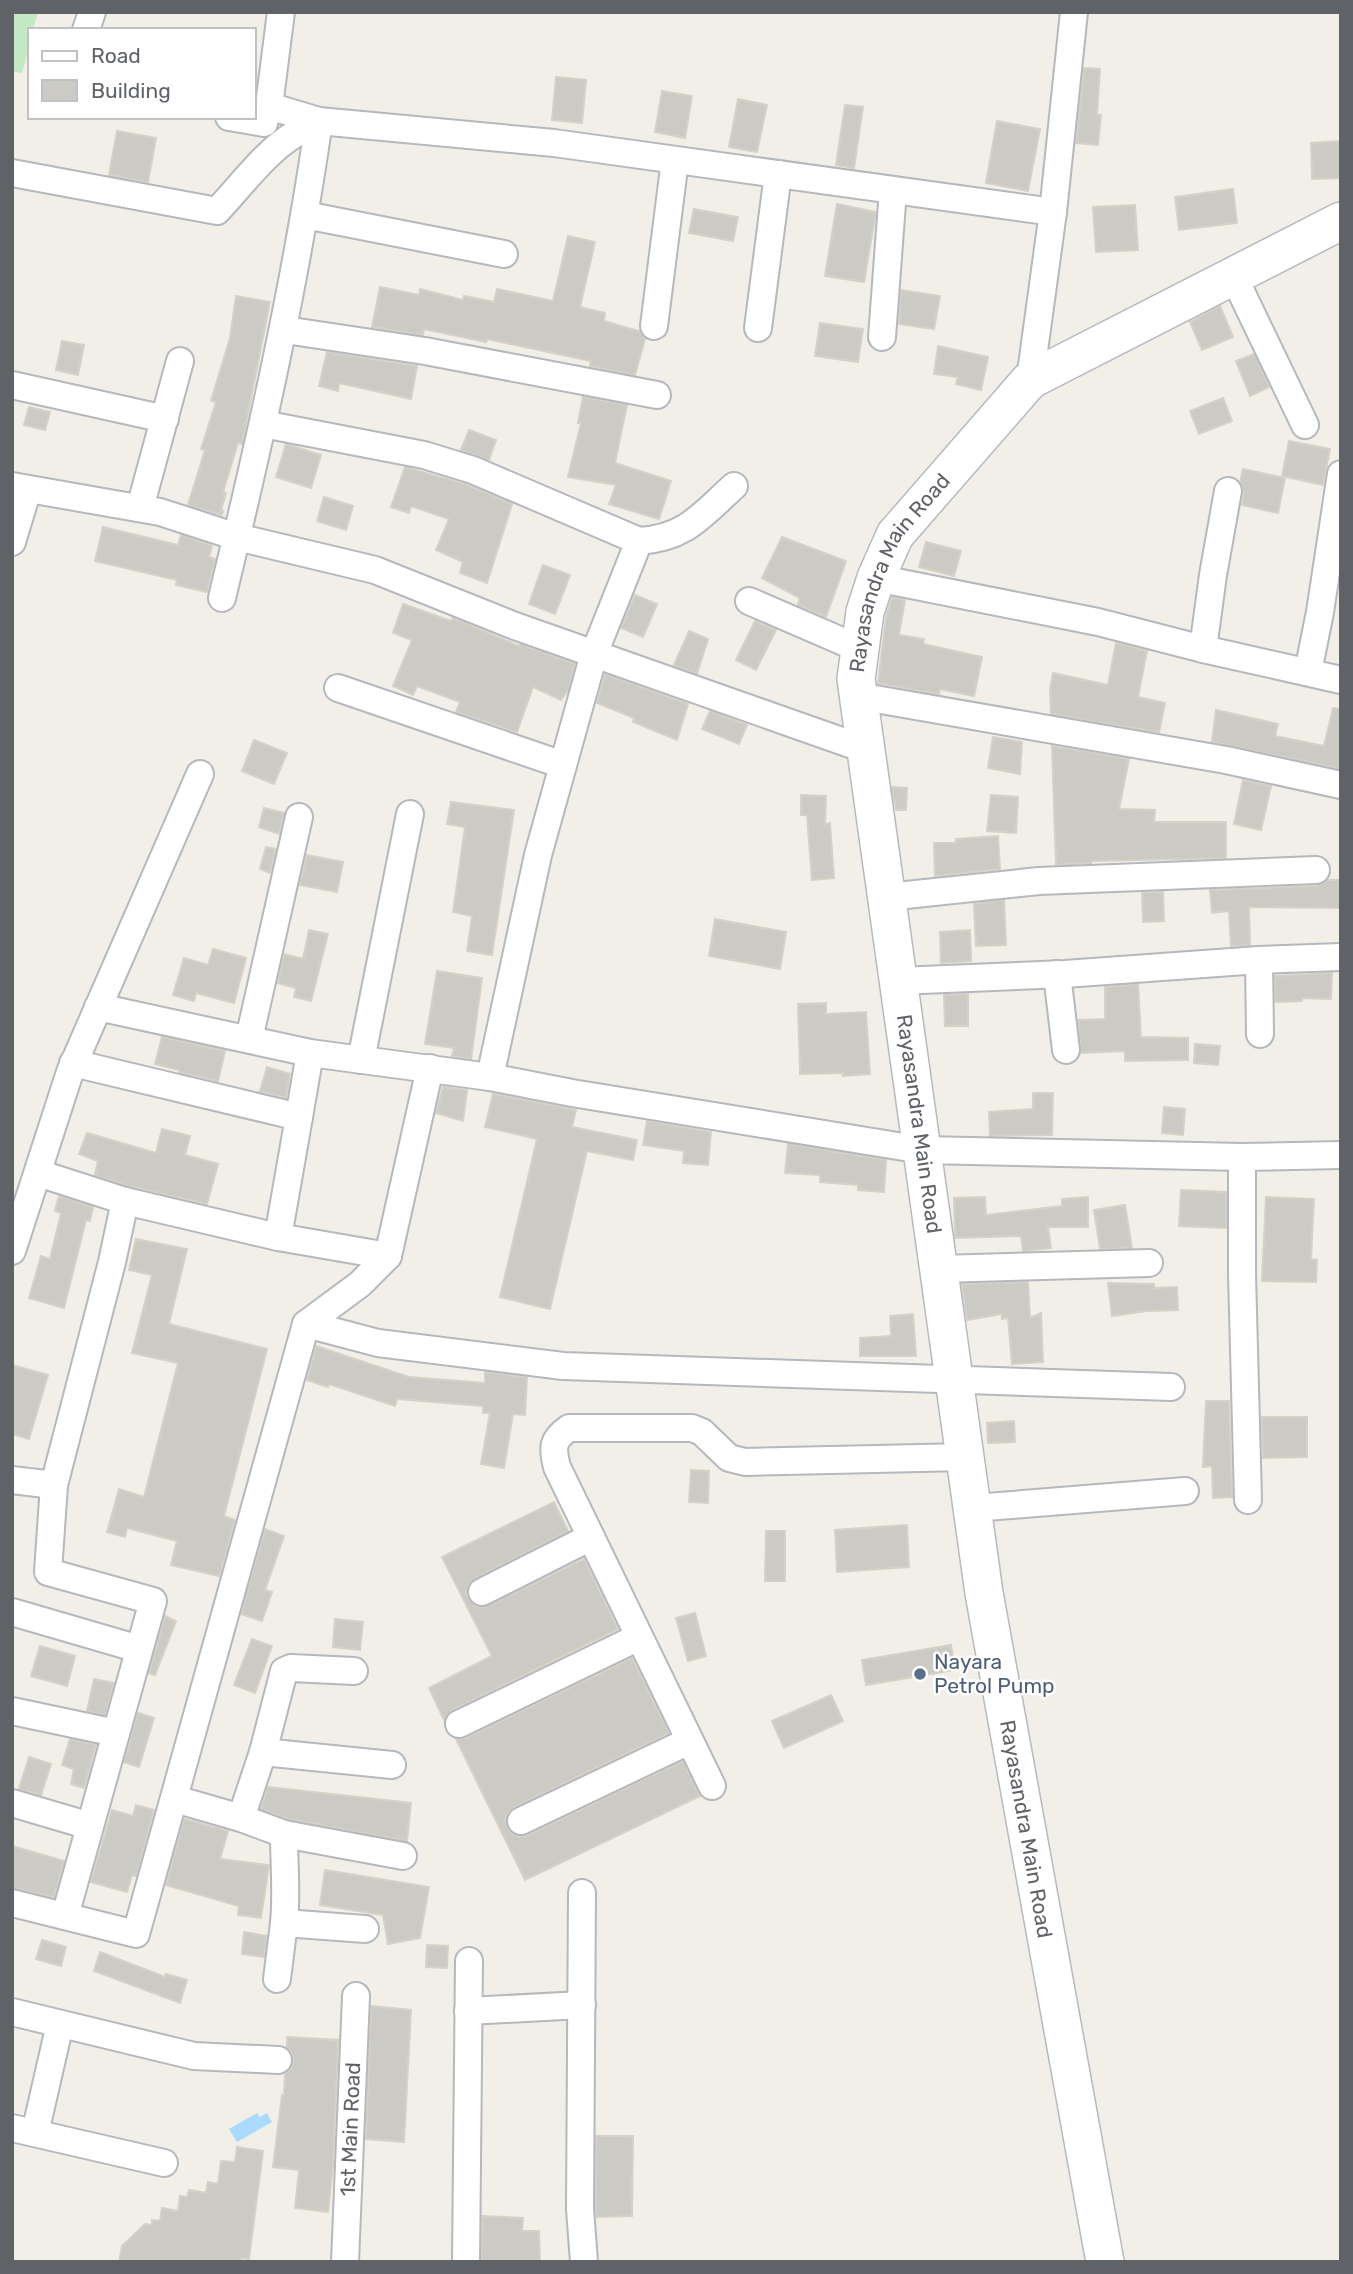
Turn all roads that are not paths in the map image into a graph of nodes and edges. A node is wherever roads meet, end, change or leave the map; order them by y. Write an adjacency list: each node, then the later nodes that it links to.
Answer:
1 (281, 12): 3 (street)
2 (1074, 12): 10 (street)
3 (269, 106): 4 (street); 5 (street)
4 (239, 119)
5 (319, 121): 6 (street); 7 (street); 11 (street)
6 (675, 160): 8 (street); 15 (street)
7 (12, 173)
8 (778, 174): 9 (street); 16 (street)
9 (893, 190): 10 (street); 18 (street)
10 (1053, 212): 20 (street)
11 (305, 215): 13 (street); 17 (street)
12 (1341, 221): 14 (street, Rayasandra Main Road)
13 (504, 254)
14 (1233, 275): 20 (street, Rayasandra Main Road); 25 (street)
15 (654, 326)
16 (758, 328)
17 (285, 330): 22 (street); 24 (street)
18 (881, 337)
19 (180, 361): 23 (street)
20 (1030, 380): 34 (street, Rayasandra Main Road)
21 (12, 385): 23 (street)
22 (657, 395)
23 (164, 419): 30 (street)
24 (263, 424): 31 (street); 32 (street)
25 (1304, 425)
26 (1341, 474): 37 (street)
27 (734, 485): 32 (street)
28 (20, 488): 30 (street); 33 (street)
29 (1228, 491): 39 (street)
30 (140, 508): 31 (street)
31 (237, 537): 35 (street); 40 (street)
32 (639, 541): 40 (street)
33 (12, 542)
34 (876, 578): 38 (street, Rayasandra Main Road); 39 (street)
35 (222, 598)
36 (749, 601): 38 (street)
37 (1330, 614): 41 (street)
38 (860, 649): 44 (street, Rayasandra Main Road)
39 (1203, 649): 41 (street)
40 (594, 654): 45 (street); 46 (street)
41 (1308, 672): 42 (street)
42 (1341, 680)
43 (338, 688): 46 (street)
44 (858, 696): 45 (street, Rayasandra Main Road); 48 (street)
45 (867, 750): 52 (street, Rayasandra Main Road)
46 (563, 765): 65 (street)
47 (200, 774): 57 (street)
48 (1341, 785)
49 (410, 814): 62 (street)
50 (299, 817): 59 (street)
51 (1316, 870): 52 (street)
52 (887, 897): 56 (street, Rayasandra Main Road)
53 (1341, 957): 54 (street)
54 (1259, 960): 55 (street); 58 (street)
55 (1057, 974): 56 (street); 60 (street)
56 (898, 981): 67 (street, Rayasandra Main Road)
57 (98, 1007): 59 (street); 63 (street)
58 (1260, 1034)
59 (249, 1039): 61 (street)
60 (1066, 1050)
61 (310, 1052): 62 (street); 66 (street)
62 (361, 1060): 64 (street)
63 (74, 1063): 66 (street); 70 (street)
64 (429, 1068): 65 (street); 74 (street)
65 (490, 1077): 67 (street)
66 (299, 1116): 72 (street)
67 (922, 1150): 69 (street); 76 (street, Rayasandra Main Road)
68 (1341, 1155): 69 (street)
69 (1242, 1157): 84 (street)
70 (38, 1173): 71 (street); 73 (street)
71 (125, 1201): 72 (street); 82 (street)
72 (278, 1237): 74 (street)
73 (12, 1251)
74 (388, 1256): 77 (street)
75 (1149, 1263): 76 (street)
76 (939, 1269): 78 (street, Rayasandra Main Road)
77 (306, 1324): 78 (street); 99 (street)
78 (956, 1381): 79 (street); 80 (street, Rayasandra Main Road)
79 (1171, 1387)
80 (966, 1457): 85 (street, Rayasandra Main Road); 86 (street)
81 (12, 1480): 82 (street)
82 (54, 1485): 90 (street)
83 (1185, 1491): 85 (street)
84 (1248, 1500)
85 (974, 1508): 124 (street, Rayasandra Main Road)
86 (591, 1537): 87 (street); 89 (street)
87 (482, 1592)
88 (12, 1612): 90 (street)
89 (639, 1637): 93 (street); 95 (street)
90 (139, 1649): 94 (street)
91 (354, 1671): 96 (street)
92 (12, 1712): 94 (street)
93 (459, 1724)
94 (116, 1733): 103 (street)
95 (690, 1741): 98 (street); 102 (street)
96 (263, 1752): 97 (street); 101 (street)
97 (392, 1765)
98 (712, 1786)
99 (175, 1799): 101 (street); 108 (street)
100 (12, 1803): 103 (street)
101 (241, 1818): 104 (street)
102 (521, 1821)
103 (90, 1826): 108 (street)
104 (284, 1834): 105 (street); 109 (street)
105 (402, 1856)
106 (582, 1893): 114 (street)
107 (12, 1903): 108 (street)
108 (65, 1916)
109 (285, 1923): 110 (street); 112 (street)
110 (365, 1929)
111 (469, 1961): 115 (street)
112 (277, 1979)
113 (356, 1996): 121 (street, 1st Main Road)
114 (582, 2004): 115 (street); 123 (street)
115 (468, 2011): 122 (street)
116 (12, 2012): 117 (street)
117 (60, 2024): 118 (street); 119 (street)
118 (278, 2060)
119 (24, 2130): 120 (street)
120 (164, 2163)
121 (345, 2262)
122 (466, 2262)
123 (584, 2262)
124 (1105, 2262)

